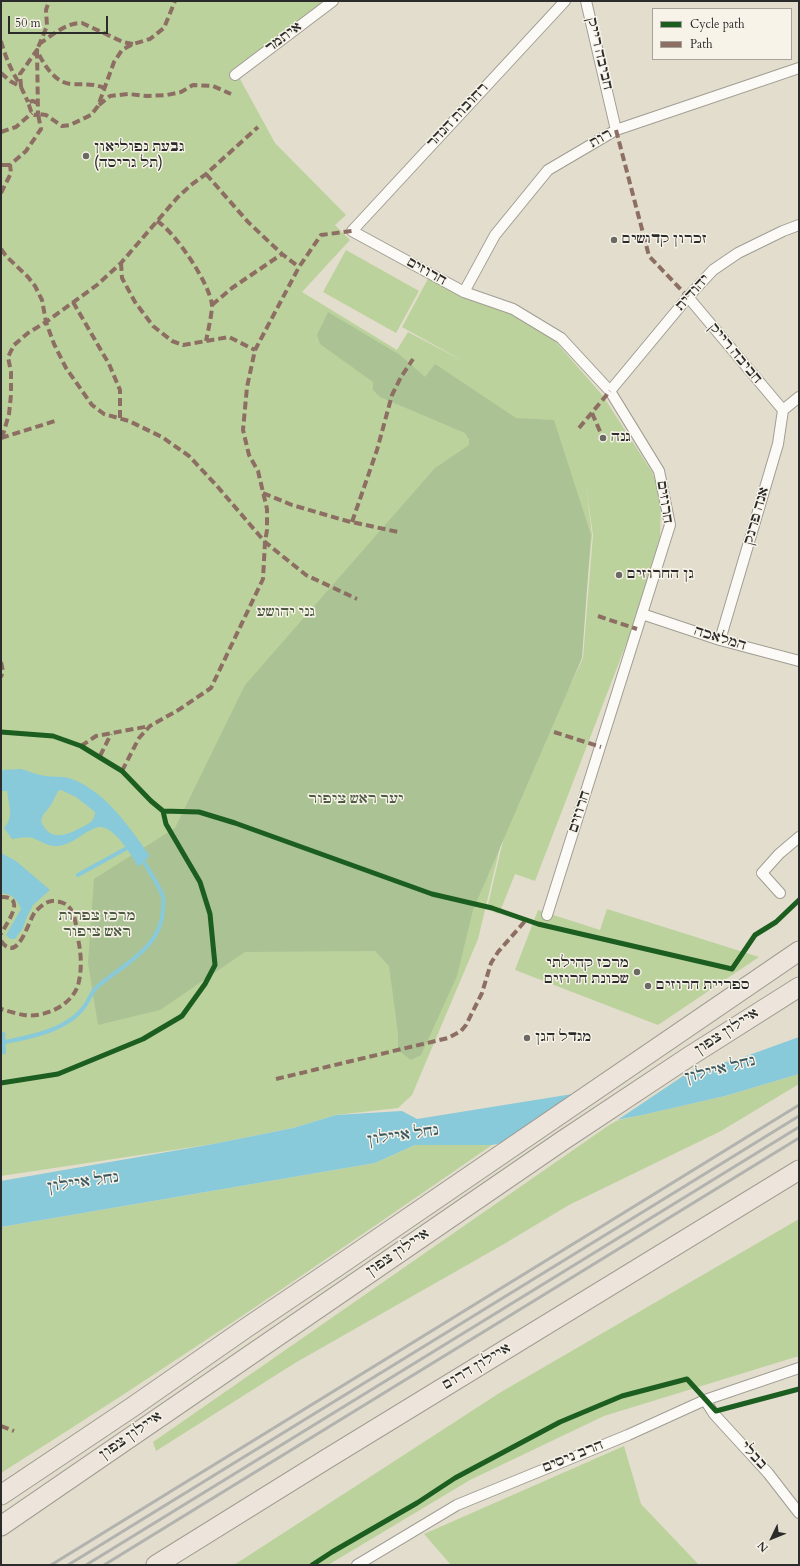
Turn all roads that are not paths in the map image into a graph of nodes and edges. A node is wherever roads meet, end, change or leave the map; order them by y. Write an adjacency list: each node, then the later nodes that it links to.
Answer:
1 (333, 1): 5 (street, איתמר)
2 (565, 1): 8 (street, רחובות הנהר)
3 (586, 1): 6 (street, חביבה רייק)
4 (799, 68): 6 (street, רות)
5 (235, 75)
6 (616, 130): 9 (street, רות)
7 (799, 225): 10 (street, יהודית)
8 (352, 230): 9 (street, חרוזים)
9 (464, 292): 11 (street, חרוזים)
10 (688, 297): 11 (street, יהודית); 13 (street, חביבה רייק)
11 (610, 391): 14 (street, חרוזים)
12 (799, 397): 13 (street)
13 (783, 410): 15 (street, אנה פרנק)
14 (642, 614): 15 (street, המלאכה); 19 (street, חרוזים)
15 (720, 640): 16 (street, המלאכה)
16 (799, 661)
17 (799, 837): 18 (street)
18 (780, 893)
19 (547, 915)
20 (799, 952): 26 (highway)
21 (799, 987): 23 (highway, איילון צפון)
22 (794, 1173): 29 (highway, איילון דרום)
23 (392, 1257): 26 (highway); 28 (highway, איילון צפון)
24 (799, 1368): 25 (street, הרב ניסים)
25 (705, 1400): 27 (street, בבלי); 30 (street, הרב ניסים)
26 (1, 1495)
27 (799, 1513)
28 (1, 1526)
29 (156, 1565)
30 (357, 1565)

